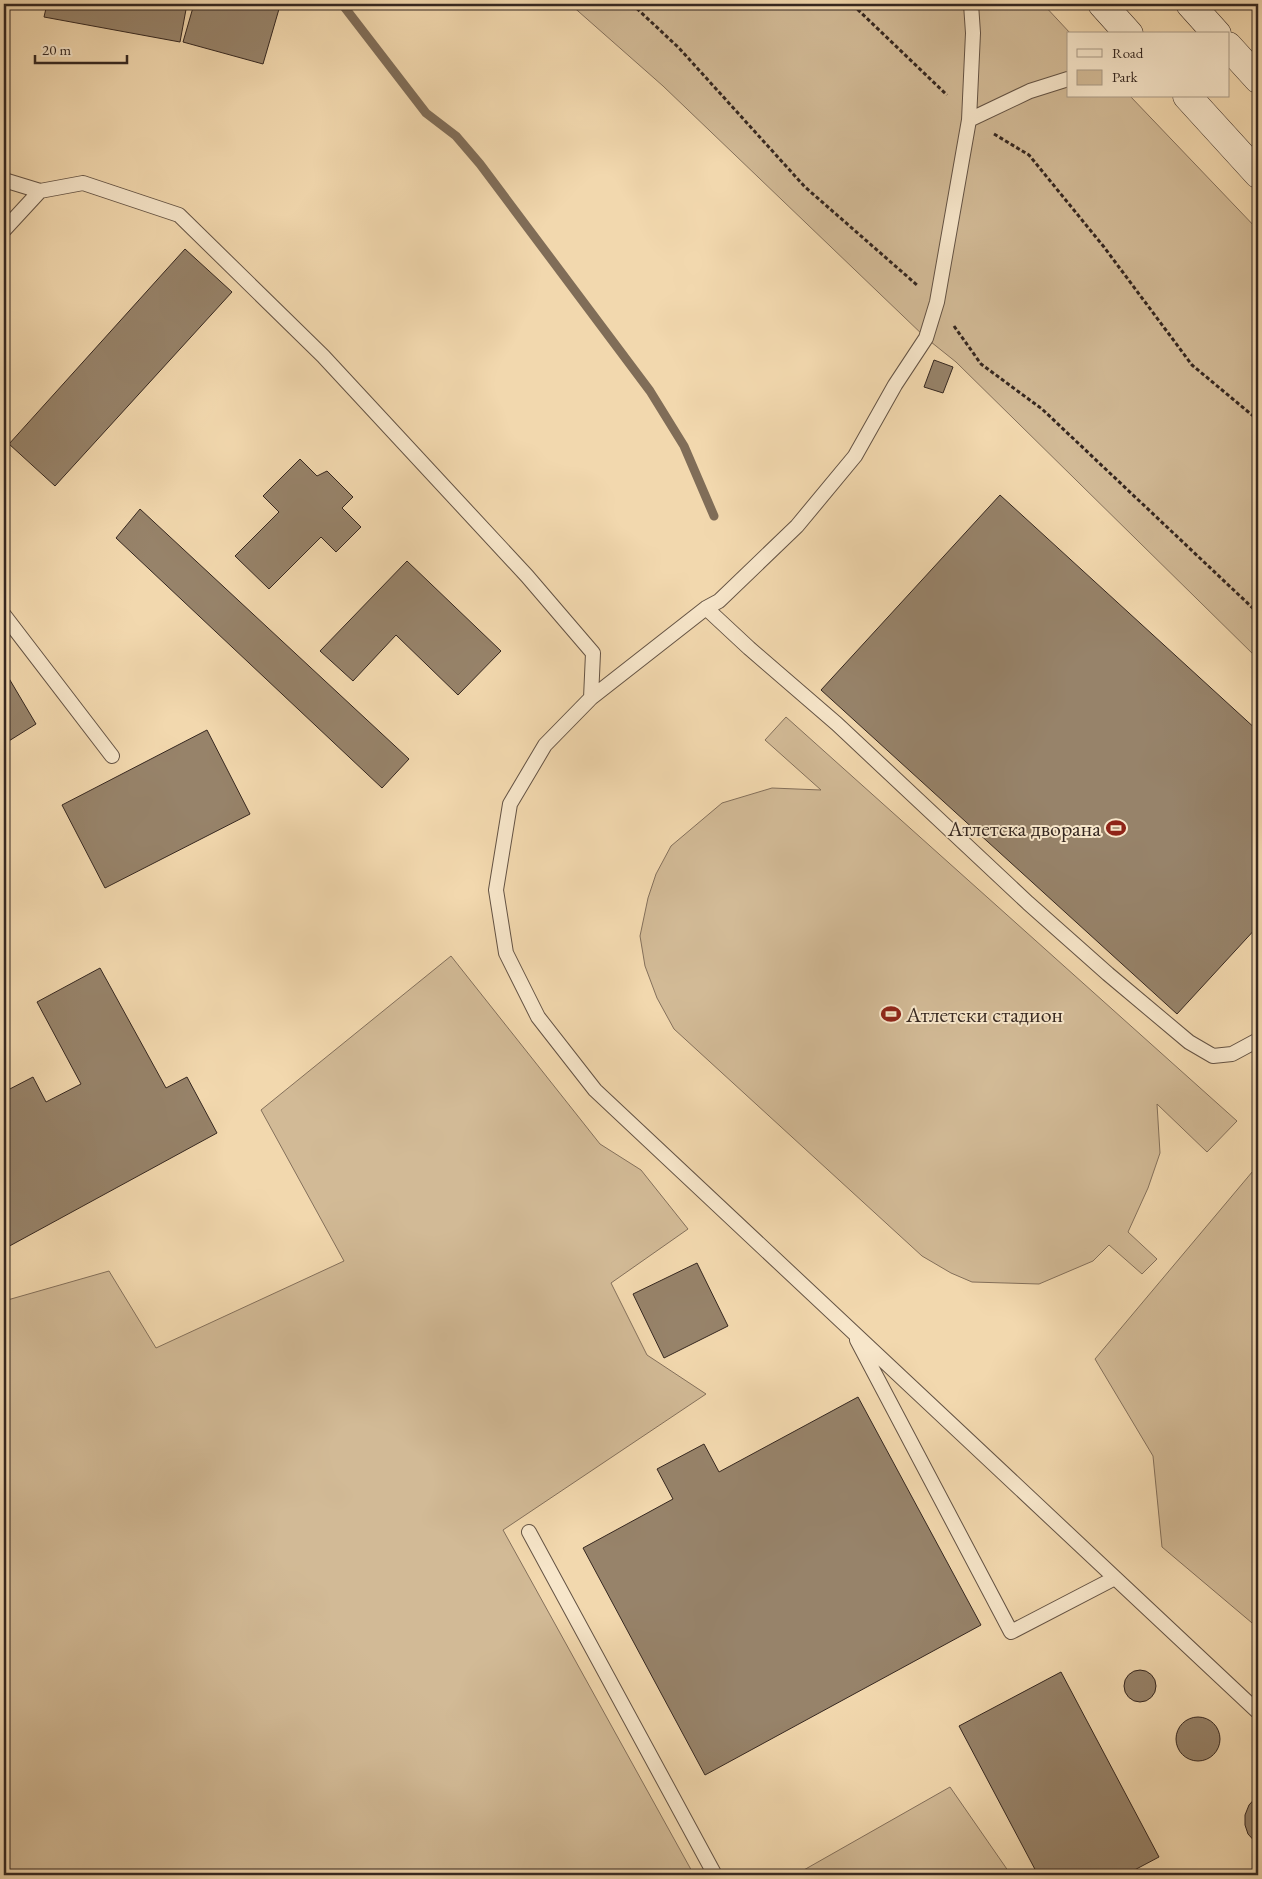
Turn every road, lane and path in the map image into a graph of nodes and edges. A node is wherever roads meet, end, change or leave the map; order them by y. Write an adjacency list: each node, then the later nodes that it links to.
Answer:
1 (632, 4): 17 (path)
2 (846, 4): 12 (path)
3 (971, 4): 12 (lane)
4 (1102, 4): 6 (main road)
5 (1190, 4): 7 (main road)
6 (1127, 32)
7 (1215, 32)
8 (1230, 48): 9 (main road)
9 (1258, 78)
10 (1067, 79): 12 (lane)
11 (1189, 98): 13 (main road)
12 (969, 120): 17 (lane); 18 (path)
13 (1258, 174)
14 (4, 180): 15 (lane)
15 (40, 191): 16 (lane); 22 (lane)
16 (4, 230)
17 (937, 302): 19 (lane); 20 (path)
18 (1258, 420)
19 (706, 608): 22 (lane); 24 (lane)
20 (1258, 613)
21 (4, 615): 23 (lane)
22 (591, 698): 25 (lane)
23 (112, 756)
24 (1258, 1040)
25 (851, 1330): 27 (lane); 27 (lane)
26 (529, 1532): 29 (lane)
27 (1115, 1578): 28 (lane)
28 (1258, 1712)
29 (716, 1875)

